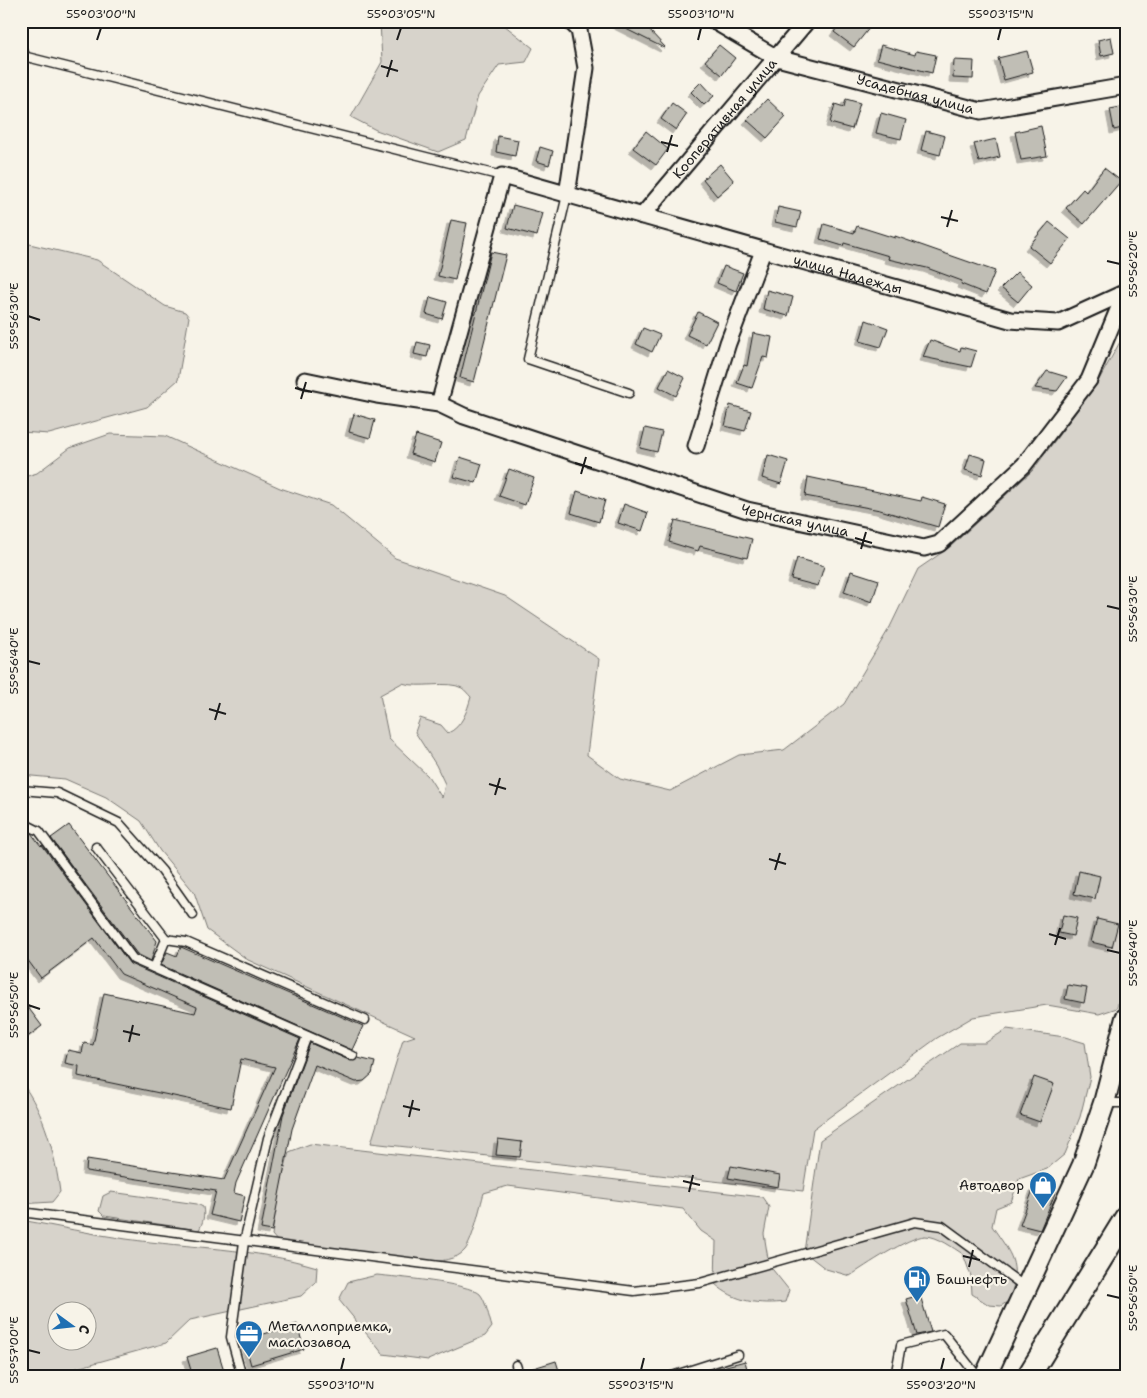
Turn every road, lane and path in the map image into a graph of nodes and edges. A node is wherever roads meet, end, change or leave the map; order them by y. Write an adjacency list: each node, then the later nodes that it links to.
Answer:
1 (570, 21): 8 (street)
2 (714, 21): 5 (street, Усадебная улица)
3 (808, 21): 5 (street, Кооперативная улица)
4 (21, 50): 7 (lane)
5 (777, 58): 6 (street, Усадебная улица); 9 (street, Кооперативная улица)
6 (1126, 86)
7 (502, 176): 8 (street, улица Надежды); 14 (street)
8 (568, 195): 9 (street, улица Надежды); 13 (lane)
9 (642, 216): 10 (street, улица Надежды)
10 (763, 251): 11 (street, улица Надежды); 15 (street)
11 (1125, 292): 14 (street, Чернская улица)
12 (305, 380): 14 (street, Чернская улица)
13 (629, 393)
14 (439, 404)
15 (696, 446)
16 (21, 790): 19 (lane)
17 (21, 822): 21 (lane)
18 (96, 847): 20 (lane)
19 (193, 914)
20 (166, 938): 21 (lane); 23 (lane)
21 (154, 968): 24 (lane)
22 (1126, 1018): 26 (street)
23 (365, 1020)
24 (307, 1036): 25 (lane); 30 (lane)
25 (353, 1056)
26 (1104, 1103): 27 (lane); 31 (street)
27 (1126, 1103)
28 (21, 1212): 30 (lane)
29 (1126, 1218): 40 (main road)
30 (244, 1242): 31 (lane); 34 (lane)
31 (1026, 1288): 39 (street)
32 (738, 1355): 36 (lane)
33 (516, 1365): 35 (lane)
34 (242, 1377)
35 (520, 1377)
36 (669, 1377)
37 (895, 1377): 38 (lane)
38 (978, 1377)
39 (985, 1377)
40 (1028, 1377)

